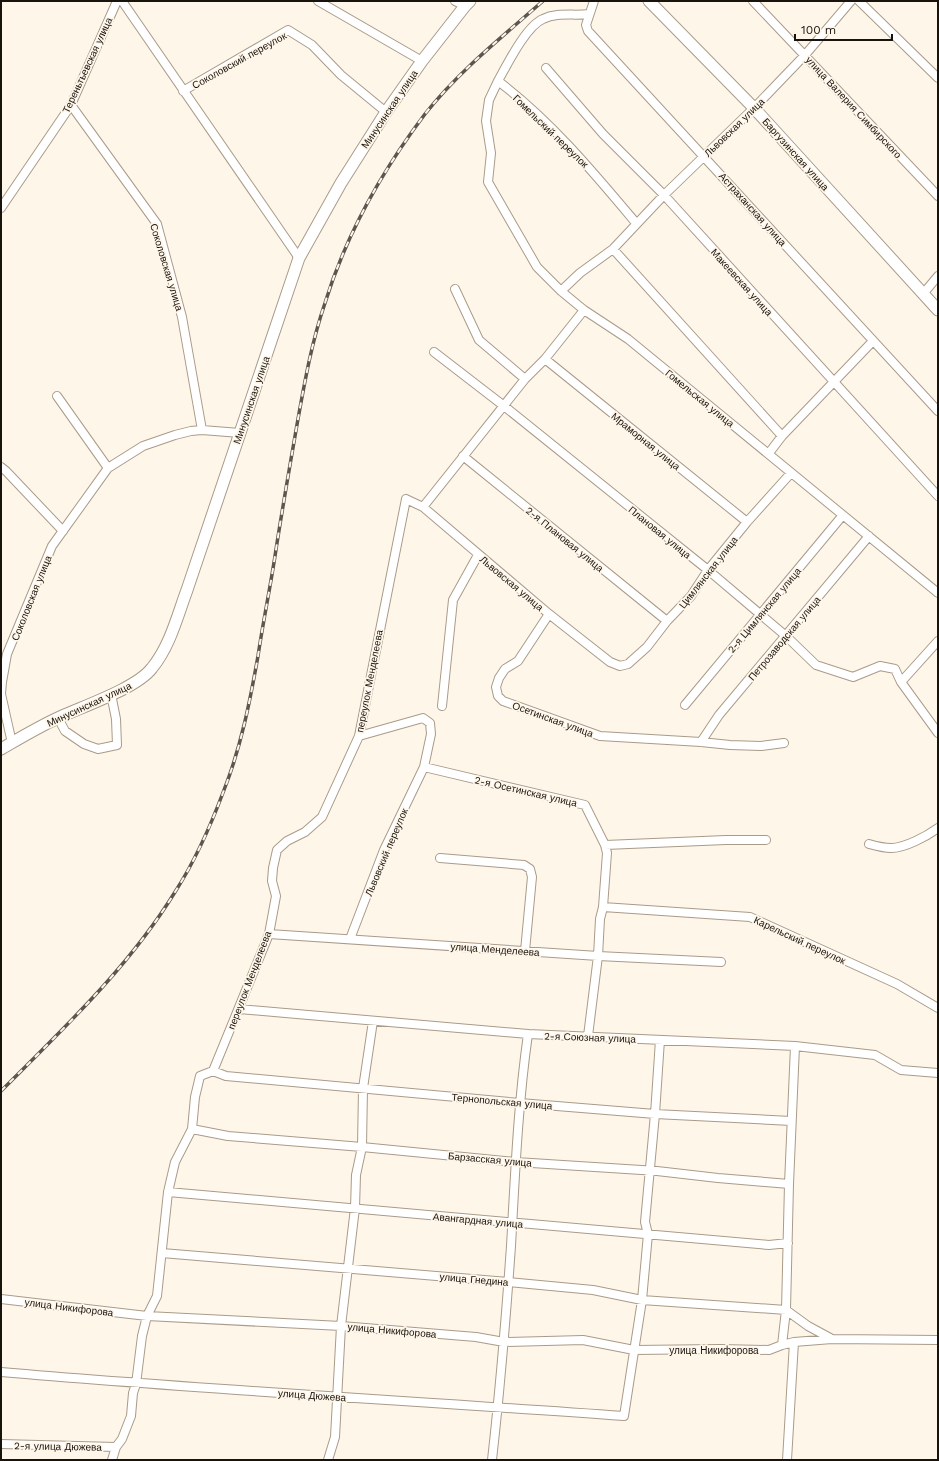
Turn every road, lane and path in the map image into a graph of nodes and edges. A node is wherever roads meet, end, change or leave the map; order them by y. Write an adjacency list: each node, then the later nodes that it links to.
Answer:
1 (117, 1): 17 (street, Тереньтьевская улица)
2 (122, 1): 16 (street, Соколовский переулок)
3 (318, 1): 12 (street)
4 (594, 1): 10 (street, Астраханская улица)
5 (649, 1): 18 (main road, Баргузинская улица)
6 (753, 1): 11 (street, улица Валерия Симбирского)
7 (851, 1): 11 (street, Львовская улица)
8 (859, 1): 14 (street)
9 (463, 3): 12 (main road, Минусинская улица)
10 (589, 14): 15 (street); 20 (street, Астраханская улица)
11 (805, 55): 18 (street, Львовская улица); 22 (street, улица Валерия Симбирского)
12 (422, 61): 19 (main road, Минусинская улица)
13 (546, 68): 21 (street, Макеевская улица)
14 (938, 78)
15 (498, 82): 24 (street, Гомельский переулок); 29 (street, Гомельская улица)
16 (184, 91): 19 (street, Соколовский переулок); 26 (street, Соколовский переулок)
17 (70, 105): 23 (street, Тереньтьевская улица); 41 (street, Соколовская улица)
18 (754, 108): 20 (street, Львовская улица); 30 (main road, Баргузинская улица)
19 (386, 112): 26 (main road, Минусинская улица)
20 (704, 156): 21 (street, Львовская улица); 33 (street, Астраханская улица)
21 (664, 195): 24 (street, Львовская улица); 37 (street, Макеевская улица)
22 (938, 196)
23 (1, 208)
24 (636, 223): 25 (street, Львовская улица)
25 (613, 249): 29 (street, Львовская улица); 43 (street)
26 (299, 258): 42 (main road, Минусинская улица)
27 (938, 276): 30 (street)
28 (455, 289): 36 (street)
29 (561, 291): 31 (street, Гомельская улица)
30 (923, 294): 32 (main road, Баргузинская улица)
31 (584, 310): 35 (street); 44 (street, Гомельская улица)
32 (938, 310)
33 (873, 341): 37 (street); 40 (street, Астраханская улица)
34 (434, 352): 39 (street, Плановая улица)
35 (545, 359): 36 (street); 53 (street, Мраморная улица)
36 (525, 379): 39 (street)
37 (834, 383): 43 (street); 49 (street, Макеевская улица)
38 (57, 396): 47 (street)
39 (504, 406): 45 (street); 57 (street, Плановая улица)
40 (938, 411)
41 (202, 430): 42 (street, Соколовская улица); 47 (street, Соколовская улица)
42 (240, 433): 66 (main road, Минусинская улица)
43 (782, 436): 44 (street)
44 (769, 453): 48 (street, Гомельская улица)
45 (463, 456): 51 (street); 61 (street, 2-я Плановая улица)
46 (1, 468): 54 (street)
47 (108, 468): 54 (street, Соколовская улица)
48 (791, 473): 52 (street, Гомельская улица); 53 (street, Цимлянская улица)
49 (938, 496)
50 (406, 499): 51 (street, Львовская улица); 71 (street, переулок Менделеева)
51 (423, 507): 56 (street, Львовская улица)
52 (843, 514): 55 (street, Гомельская улица); 60 (street, 2-я Цимлянская улица)
53 (747, 522): 57 (street, Цимлянская улица)
54 (62, 531): 73 (street, Соколовская улица)
55 (869, 536): 58 (street, Гомельская улица); 62 (street, Петрозаводская улица)
56 (478, 555): 59 (street, Львовская улица); 68 (street)
57 (708, 570): 60 (street, Плановая улица); 61 (street, Цимлянская улица)
58 (938, 593)
59 (549, 614): 64 (street, Львовская улица); 72 (street, Осетинская улица)
60 (759, 614): 62 (street, Плановая улица); 67 (street, 2-я Цимлянская улица)
61 (667, 621): 64 (street, Цимлянская улица)
62 (786, 636): 65 (street, Плановая улица); 72 (street, Петрозаводская улица)
63 (938, 641): 65 (street)
64 (620, 666)
65 (901, 682): 70 (street)
66 (111, 694): 69 (main road, Минусинская улица); 69 (street)
67 (684, 705)
68 (442, 706)
69 (58, 718): 73 (main road, Минусинская улица)
70 (938, 733)
71 (359, 736): 76 (street, Львовский переулок); 83 (street, переулок Менделеева)
72 (701, 742): 74 (street, Осетинская улица)
73 (12, 743): 75 (main road, Минусинская улица)
74 (784, 743)
75 (1, 749)
76 (424, 766): 80 (street, 2-я Осетинская улица); 84 (street, Львовский переулок)
77 (938, 828): 79 (street)
78 (766, 840): 80 (street)
79 (869, 844)
80 (605, 845): 82 (street)
81 (440, 858): 85 (street)
82 (603, 907): 86 (street); 88 (street, Карельский переулок)
83 (269, 934): 84 (street, улица Менделеева); 89 (street, переулок Менделеева)
84 (350, 939): 85 (street, улица Менделеева)
85 (525, 951): 86 (street, улица Менделеева)
86 (598, 956): 87 (street, улица Менделеева); 92 (street)
87 (721, 962)
88 (938, 1008)
89 (239, 1009): 90 (street, 2-я Союзная улица); 95 (street, переулок Менделеева)
90 (373, 1021): 91 (street, 2-я Союзная улица); 97 (street)
91 (528, 1034): 92 (street, 2-я Союзная улица); 98 (street)
92 (588, 1036): 93 (street, 2-я Союзная улица)
93 (660, 1040): 94 (street, 2-я Союзная улица); 99 (street)
94 (794, 1046): 96 (street, 2-я Союзная улица); 100 (street)
95 (213, 1071): 97 (street, Тернопольская улица); 101 (street)
96 (938, 1073)
97 (363, 1088): 98 (street, Тернопольская улица); 102 (street)
98 (520, 1103): 99 (street, Тернопольская улица); 103 (street)
99 (655, 1114): 100 (street, Тернопольская улица); 104 (street)
100 (791, 1121): 105 (street)
101 (192, 1129): 102 (street, Барзасская улица); 106 (street)
102 (362, 1147): 103 (street, Барзасская улица); 107 (street)
103 (516, 1162): 104 (street, Барзасская улица); 108 (street)
104 (649, 1170): 105 (street, Барзасская улица); 109 (street)
105 (789, 1184): 110 (street)
106 (168, 1192): 107 (street, Авангардная улица); 111 (street)
107 (355, 1208): 108 (street, Авангардная улица); 112 (street)
108 (512, 1223): 109 (street, Авангардная улица); 113 (street)
109 (648, 1234): 110 (street, Авангардная улица); 115 (street)
110 (788, 1243): 116 (street)
111 (162, 1253): 112 (street, улица Гнедина); 117 (street)
112 (347, 1268): 113 (street, улица Гнедина); 118 (street)
113 (508, 1282): 115 (street, улица Гнедина); 121 (street)
114 (1, 1298): 117 (street, улица Никифорова)
115 (642, 1300): 116 (street, улица Гнедина); 124 (street)
116 (786, 1310): 119 (street); 123 (street)
117 (147, 1316): 118 (street, улица Никифорова); 126 (street)
118 (341, 1326): 121 (street, улица Никифорова); 127 (street)
119 (832, 1339): 120 (street, улица Никифорова); 122 (street, улица Никифорова)
120 (938, 1340)
121 (504, 1342): 124 (street, улица Никифорова); 128 (street)
122 (794, 1342): 123 (street, улица Никифорова); 134 (street)
123 (782, 1345): 124 (street, улица Никифорова)
124 (634, 1350): 128 (street, улица Дюжева)
125 (1, 1372): 126 (street, улица Дюжева)
126 (136, 1384): 127 (street, улица Дюжева); 130 (street)
127 (337, 1396): 128 (street, улица Дюжева); 132 (street)
128 (498, 1407): 133 (street)
129 (1, 1444): 130 (street, 2-я улица Дюжева)
130 (116, 1447): 131 (street)
131 (112, 1460)
132 (328, 1460)
133 (492, 1460)
134 (787, 1460)

